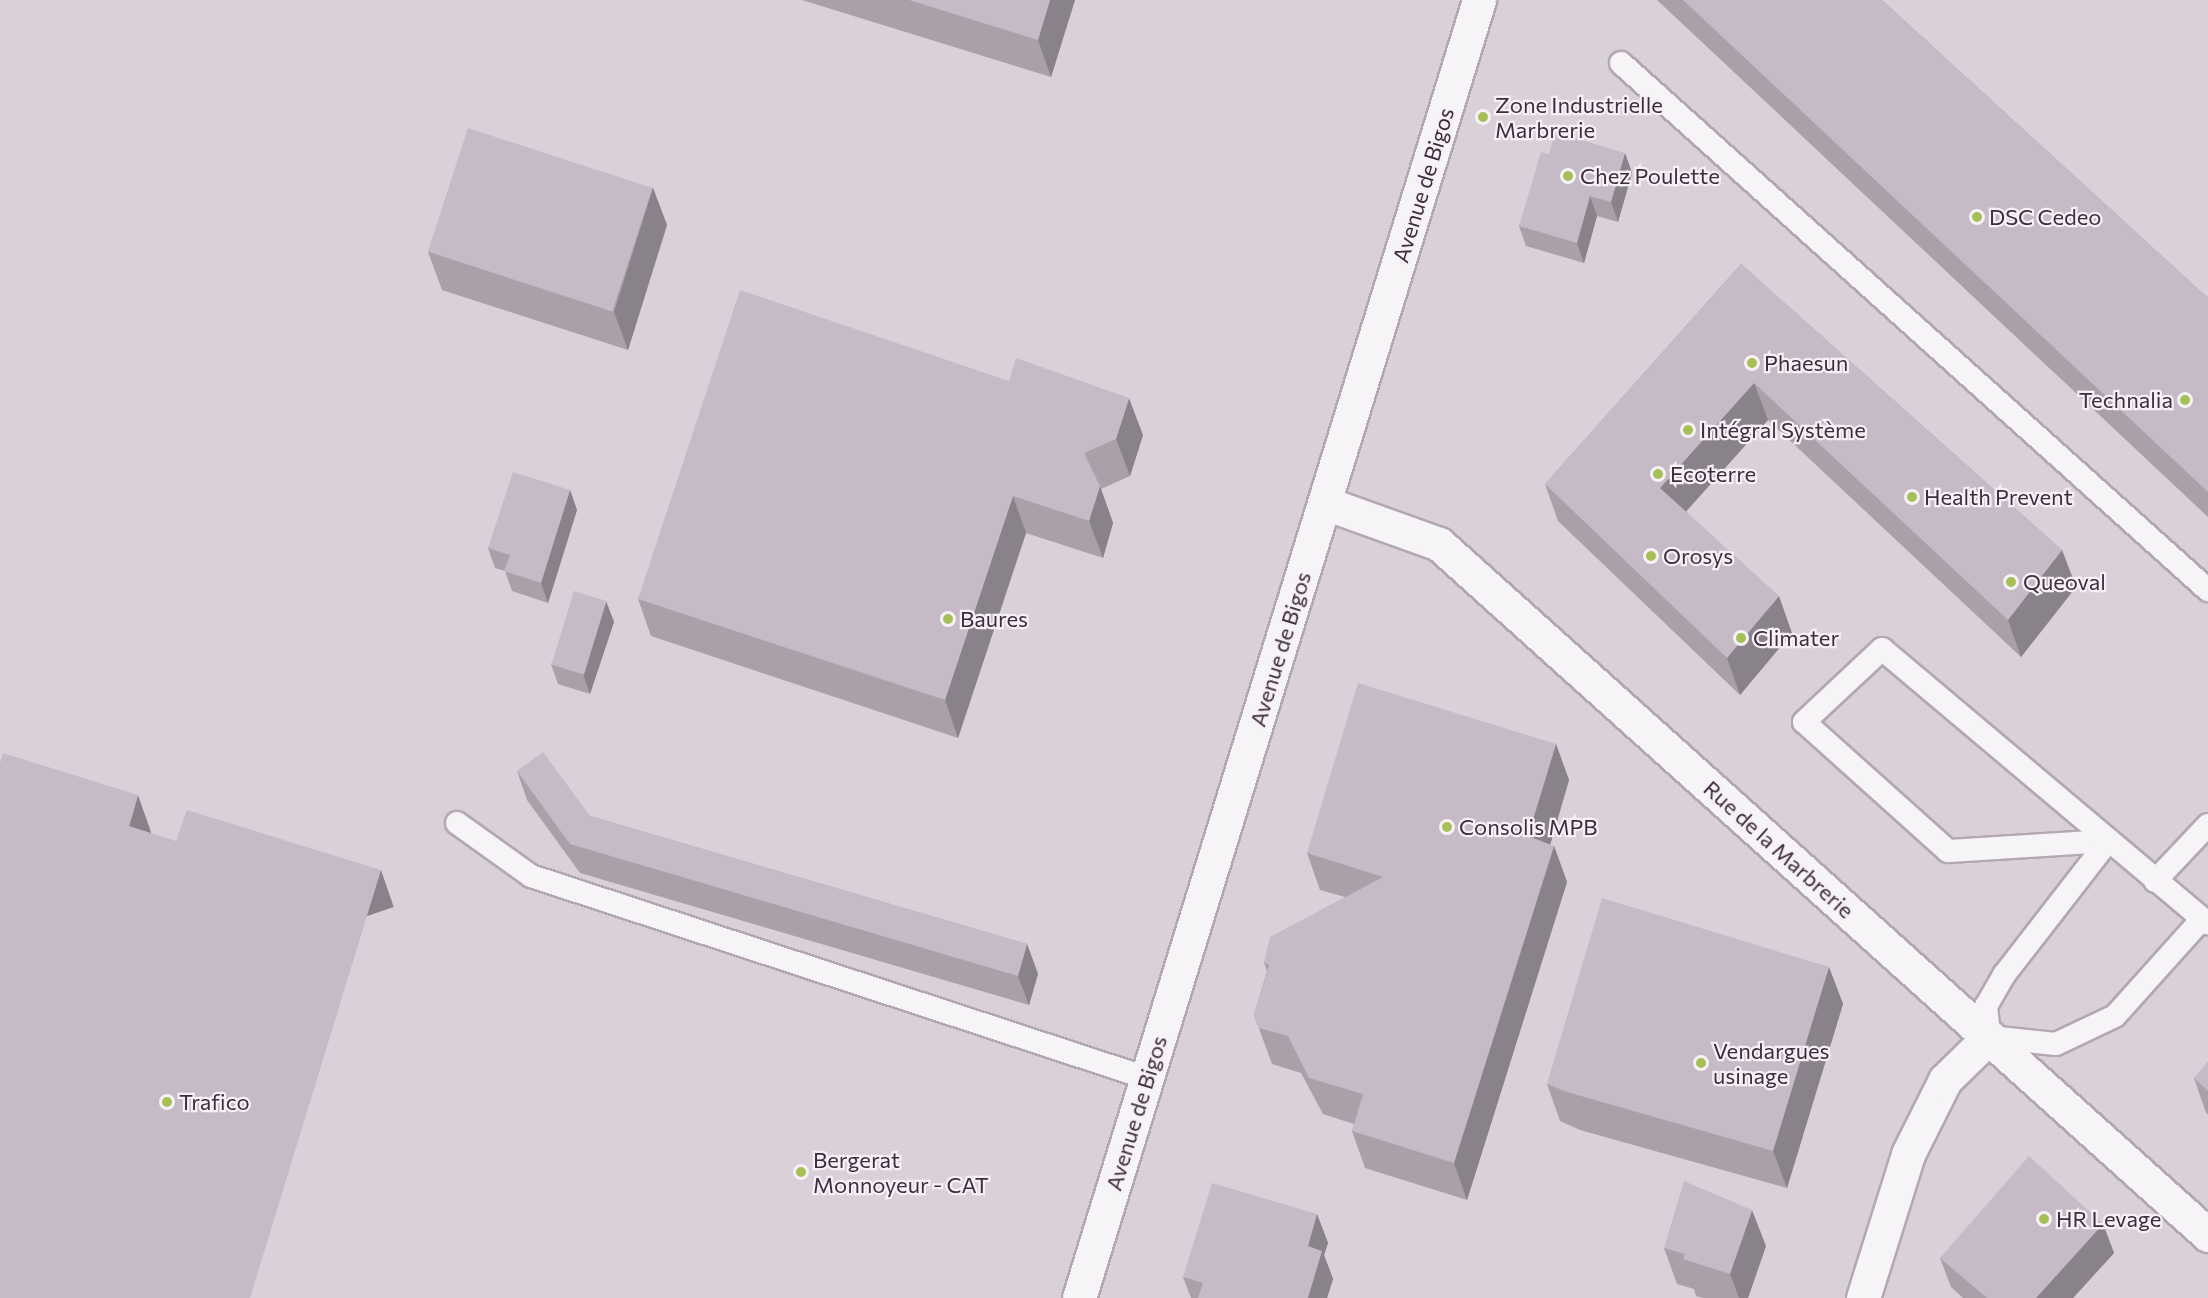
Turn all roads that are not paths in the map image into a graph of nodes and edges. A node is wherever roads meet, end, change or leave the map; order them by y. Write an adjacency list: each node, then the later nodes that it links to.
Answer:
1 (1479, 0): 3 (street, Avenue de Bigos)
2 (1621, 63): 4 (lane)
3 (1325, 503): 10 (street, Rue de la Marbrerie); 11 (street, Avenue de Bigos)
4 (2208, 590)
5 (457, 823): 11 (lane)
6 (2208, 825): 8 (lane)
7 (2108, 841): 7 (lane); 8 (lane); 10 (lane)
8 (2156, 881): 9 (lane)
9 (2205, 922): 10 (lane)
10 (1989, 1037): 12 (street, Rue de la Marbrerie); 14 (street)
11 (1147, 1078): 13 (street, Avenue de Bigos)
12 (2208, 1235)
13 (1079, 1298)
14 (1863, 1298)

